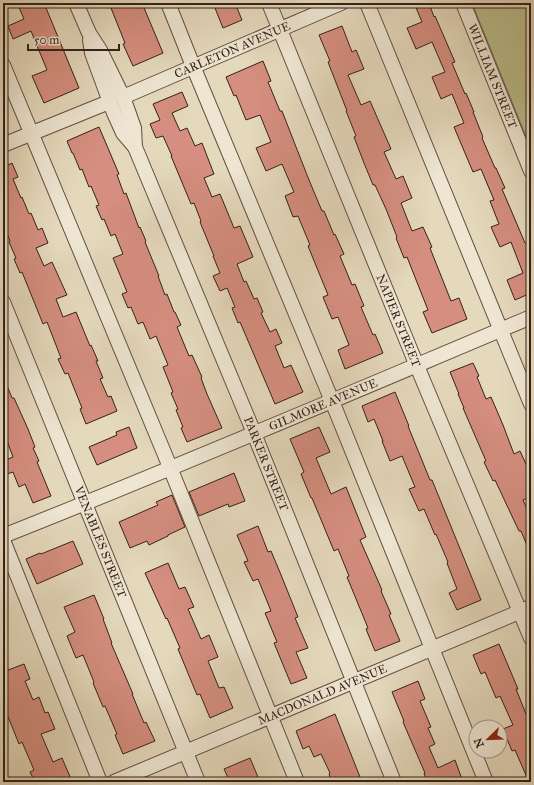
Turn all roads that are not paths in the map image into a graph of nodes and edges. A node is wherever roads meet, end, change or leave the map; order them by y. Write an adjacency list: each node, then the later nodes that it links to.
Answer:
1 (76, 3): 8 (street, PARKER STREET)
2 (168, 3): 10 (street)
3 (269, 3): 7 (street, NAPIER STREET)
4 (341, 3): 7 (street, CARLETON AVENUE)
5 (367, 3): 19 (street)
6 (463, 3): 16 (street, WILLIAM STREET)
7 (280, 29): 10 (street, CARLETON AVENUE); 20 (street, NAPIER STREET)
8 (89, 33): 11 (street, PARKER STREET); 12 (street, PARKER STREET)
9 (3, 65): 13 (street)
10 (193, 66): 11 (street, CARLETON AVENUE); 21 (street)
11 (123, 97): 15 (street, PARKER STREET)
12 (109, 102): 13 (street); 15 (street, PARKER STREET)
13 (31, 134): 14 (street); 24 (street)
14 (3, 146)
15 (135, 147): 23 (street, PARKER STREET)
16 (531, 171)
17 (3, 302): 25 (street, VENABLES STREET)
18 (531, 317): 19 (street, GILMORE AVENUE)
19 (500, 330): 20 (street, GILMORE AVENUE); 22 (street)
20 (417, 366): 21 (street, GILMORE AVENUE); 28 (street, NAPIER STREET)
21 (332, 401): 23 (street, GILMORE AVENUE); 30 (street)
22 (531, 404)
23 (254, 434): 24 (street, GILMORE AVENUE); 31 (street, PARKER STREET)
24 (170, 468): 25 (street, GILMORE AVENUE); 32 (street)
25 (86, 503): 26 (street, GILMORE AVENUE); 33 (street, VENABLES STREET)
26 (3, 536)
27 (3, 540): 34 (street)
28 (525, 609): 29 (street, NAPIER STREET); 30 (street, MACDONALD AVENUE)
29 (531, 638)
30 (433, 648): 31 (street, MACDONALD AVENUE); 39 (street)
31 (354, 681): 32 (street, MACDONALD AVENUE); 38 (street, PARKER STREET)
32 (270, 716): 33 (street, MACDONALD AVENUE); 37 (street)
33 (186, 752): 35 (street, MACDONALD AVENUE); 36 (street, VENABLES STREET)
34 (100, 782)
35 (114, 782)
36 (198, 782)
37 (297, 782)
38 (394, 782)
39 (486, 782)

